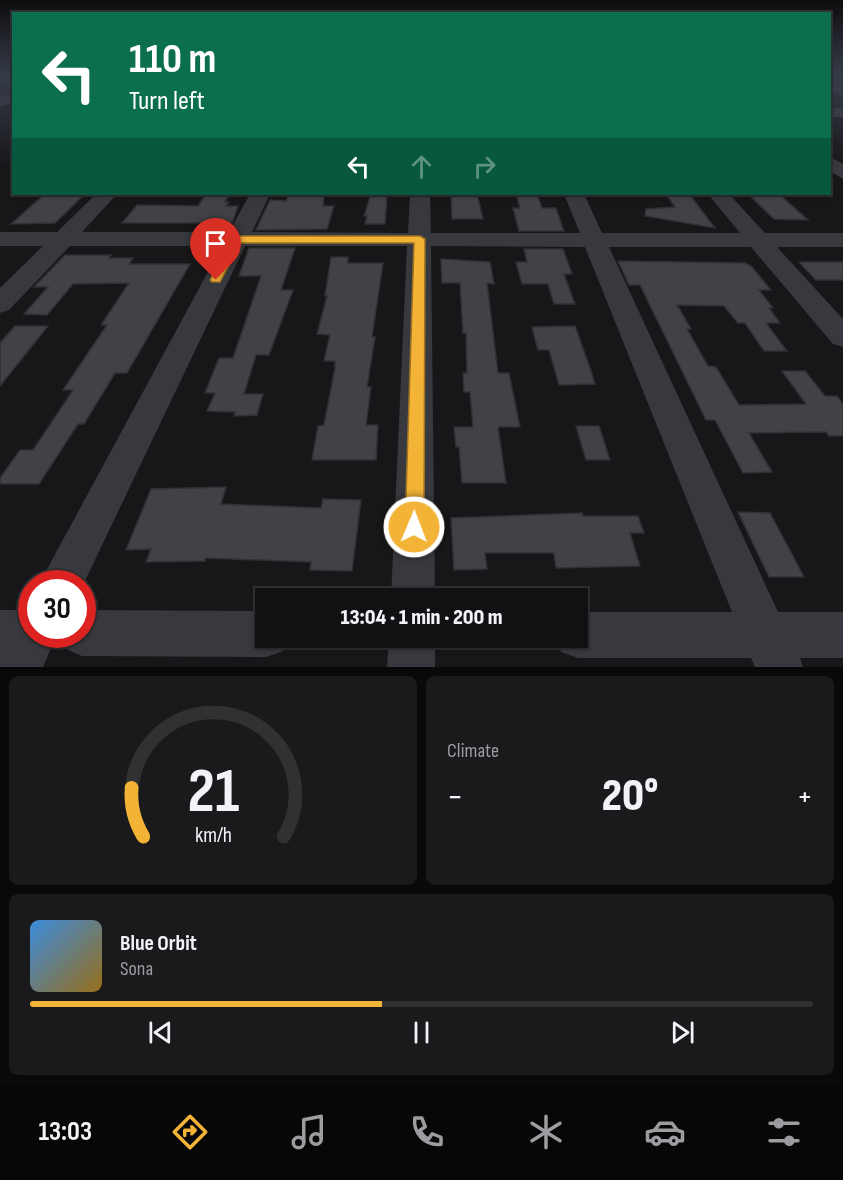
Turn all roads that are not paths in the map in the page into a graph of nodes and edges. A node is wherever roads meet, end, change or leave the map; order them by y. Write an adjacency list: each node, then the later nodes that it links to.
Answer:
1 (831, 163): 2 (street)
2 (843, 173)
3 (106, 195): 9 (street)
4 (259, 195): 10 (street)
5 (420, 195): 11 (street)
6 (574, 195): 12 (street)
7 (719, 195): 13 (street)
8 (0, 239): 9 (street)
9 (63, 239): 10 (street); 15 (street)
10 (237, 239): 11 (street); 17 (street)
11 (420, 239): 12 (street); 18 (street)
12 (594, 240): 13 (street); 27 (street)
13 (758, 240): 14 (street); 16 (street)
14 (843, 240)
15 (0, 304)
16 (843, 336)
17 (67, 570)
18 (413, 588)
19 (0, 633): 21 (street)
20 (96, 633): 22 (street)
21 (18, 634)
22 (255, 634)
23 (843, 635): 27 (street)
24 (588, 636): 27 (street)
25 (27, 648): 28 (street)
26 (412, 648): 29 (street)
27 (772, 651)
28 (18, 667)
29 (411, 667)

